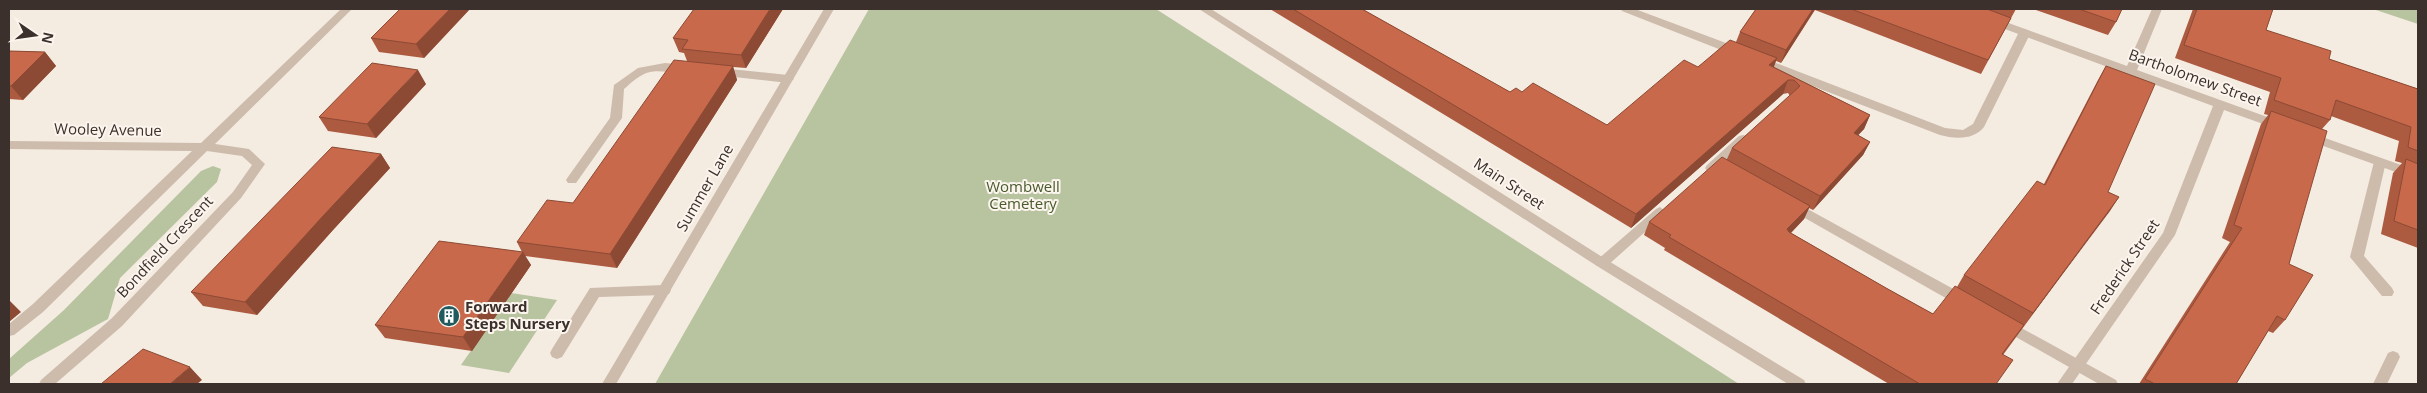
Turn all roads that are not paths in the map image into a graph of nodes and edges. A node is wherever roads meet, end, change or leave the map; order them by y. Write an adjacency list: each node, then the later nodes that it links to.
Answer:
1 (347, 9): 13 (street)
2 (829, 9): 9 (street, Summer Lane)
3 (1204, 9): 20 (street, Main Street)
4 (1626, 9): 7 (street)
5 (1960, 9): 7 (street, Bartholomew Street)
6 (2157, 9): 8 (street)
7 (2025, 32): 8 (street, Bartholomew Street)
8 (2131, 71): 10 (street, Bartholomew Street)
9 (788, 79): 17 (street); 21 (street, Summer Lane)
10 (2220, 104): 14 (street, Bartholomew Street); 28 (street, Frederick Street)
11 (1752, 131): 15 (street)
12 (9, 144): 13 (street, Wooley Avenue)
13 (206, 147): 25 (street); 29 (street, Bondfield Crescent)
14 (2380, 162): 16 (street, Bartholomew Street); 22 (street)
15 (1702, 175)
16 (2418, 176)
17 (572, 180)
18 (1786, 201): 23 (street)
19 (1667, 206): 20 (street)
20 (1602, 263): 31 (street, Main Street)
21 (664, 290): 26 (street); 30 (street, Summer Lane)
22 (2387, 292)
23 (1974, 307)
24 (1992, 317): 28 (street)
25 (9, 331)
26 (557, 353)
27 (2393, 357): 34 (street)
28 (2078, 365): 32 (street, Frederick Street); 33 (street)
29 (46, 384)
30 (609, 384)
31 (1799, 384)
32 (2064, 384)
33 (2111, 384)
34 (2380, 384)

